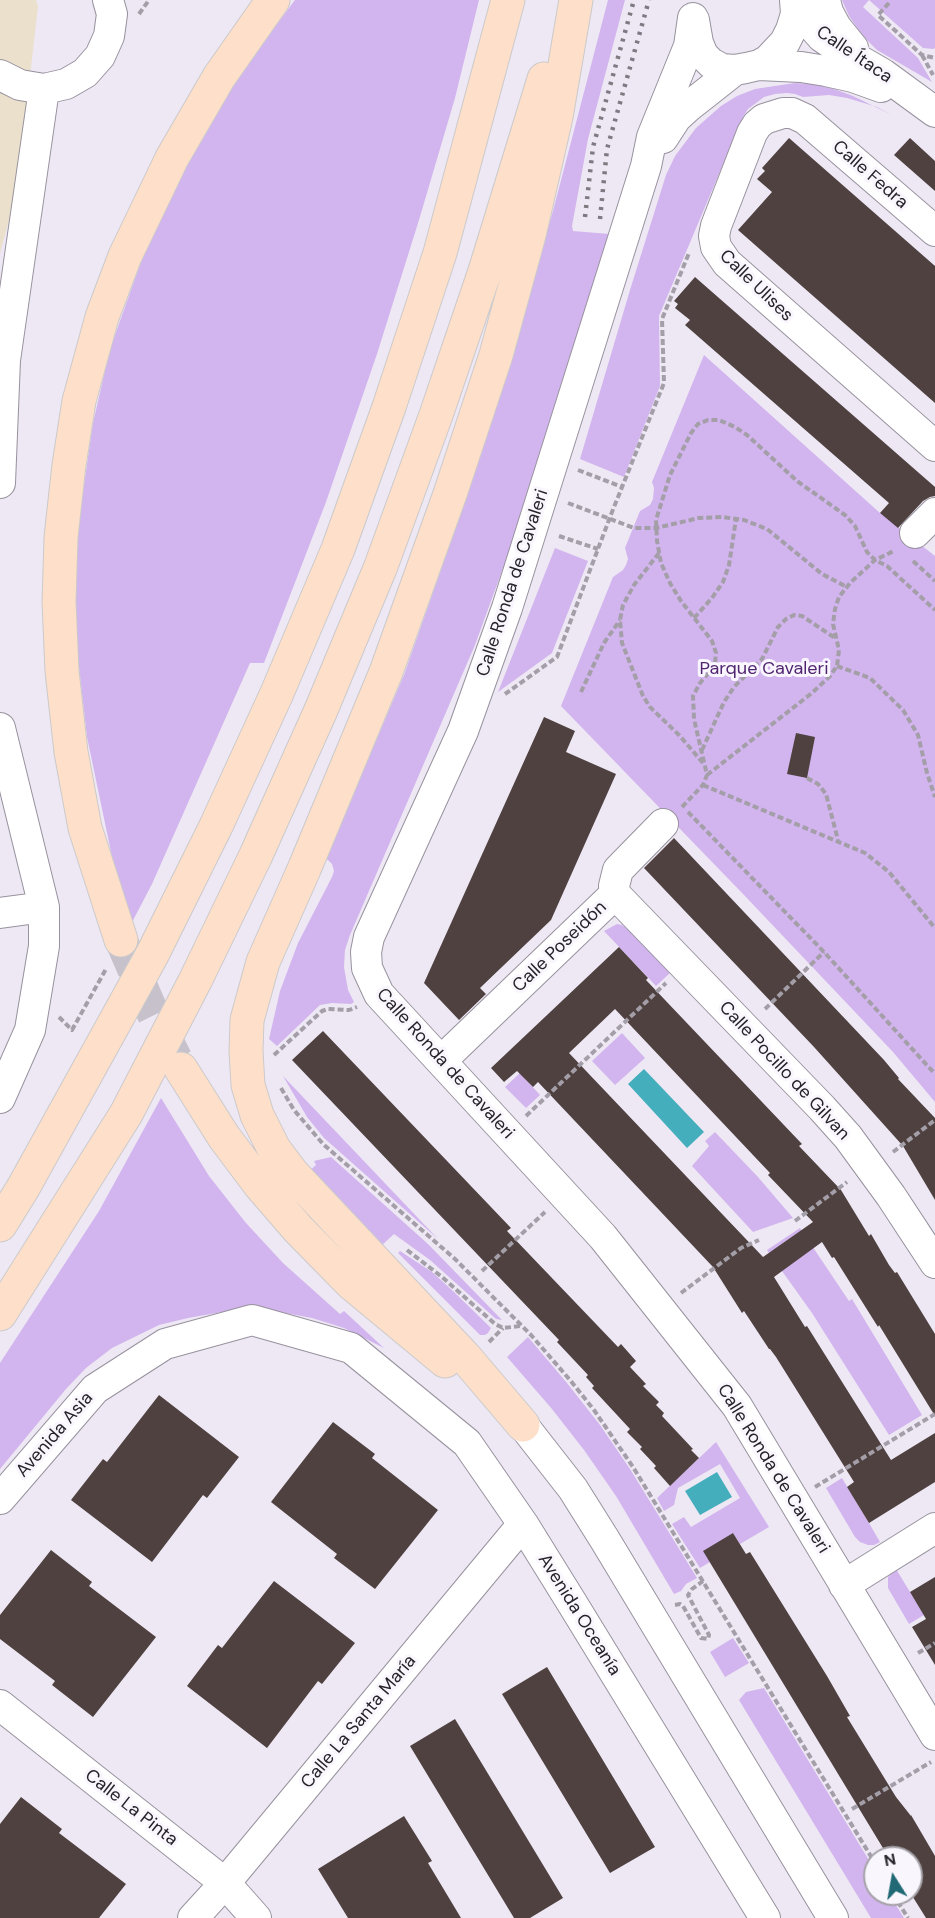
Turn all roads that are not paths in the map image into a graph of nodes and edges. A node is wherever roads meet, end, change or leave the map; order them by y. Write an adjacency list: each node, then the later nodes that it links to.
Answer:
1 (108, 0): 12 (street)
2 (273, 0): 24 (main road)
3 (508, 0): 28 (main road)
4 (567, 0): 30 (main road)
5 (576, 0): 32 (main road)
6 (795, 0): 9 (street, Calle Ítaca); 10 (street, Calle Ronda de Cavaleri)
7 (825, 0): 9 (street)
8 (695, 9): 10 (street, Calle Ítaca); 15 (street, Calle Ronda de Cavaleri)
9 (872, 67): 13 (street, Calle Ítaca)
10 (747, 68): 13 (street, Calle Ítaca); 15 (street, Calle Ronda de Cavaleri)
11 (0, 75): 12 (street)
12 (44, 88): 18 (street)
13 (931, 98)
14 (805, 119): 16 (street, Calle Fedra); 17 (street, Calle Ulises)
15 (646, 166): 25 (street, Calle Ronda de Cavaleri)
16 (935, 231)
17 (935, 446)
18 (0, 483)
19 (0, 728): 22 (street)
20 (673, 815): 21 (street, Calle Poseidón)
21 (615, 894): 25 (street, Calle Poseidón); 29 (street, Calle Pocillo de Gilvan)
22 (44, 907): 23 (street); 27 (street)
23 (0, 913)
24 (114, 955)
25 (441, 1061): 36 (street, Calle Ronda de Cavaleri)
26 (181, 1069): 32 (main road)
27 (0, 1098)
28 (0, 1225)
29 (935, 1263)
30 (0, 1314)
31 (351, 1348): 33 (street, Avenida Asia); 34 (street, Avenida Oceanía)
32 (523, 1425): 43 (street)
33 (0, 1499)
34 (523, 1524): 39 (street, Calle La Santa María); 42 (street, Avenida Oceanía)
35 (935, 1528): 36 (street)
36 (844, 1585): 38 (street, Calle Ronda de Cavaleri)
37 (0, 1705): 39 (street, Calle La Pinta)
38 (935, 1735)
39 (225, 1882): 40 (street, Calle La Santa María); 41 (street, Calle La Pinta)
40 (193, 1918)
41 (256, 1918)
42 (765, 1918)
43 (833, 1918)

